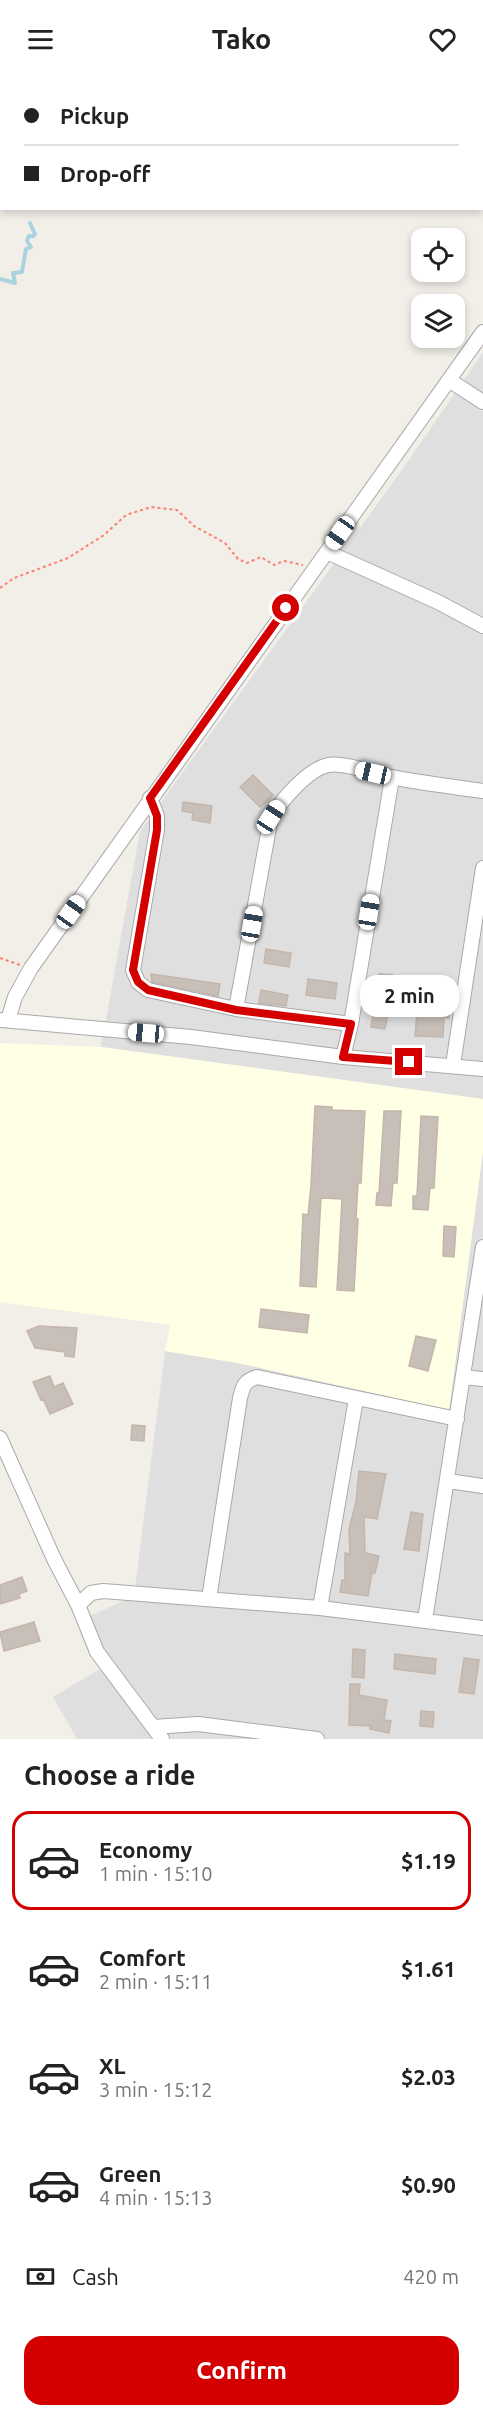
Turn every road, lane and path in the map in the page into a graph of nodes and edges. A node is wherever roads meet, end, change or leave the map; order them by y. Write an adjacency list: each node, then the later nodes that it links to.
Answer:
1 (483, 332): 2 (street)
2 (449, 380): 3 (street); 4 (street)
3 (483, 402)
4 (327, 552): 5 (street); 7 (street)
5 (314, 570): 6 (path); 10 (street)
6 (0, 588)
7 (483, 626)
8 (392, 778): 9 (street); 14 (street); 16 (street)
9 (483, 791)
10 (150, 798): 13 (street); 14 (street)
11 (483, 868): 18 (street)
12 (0, 958): 13 (path)
13 (31, 968): 15 (street)
14 (236, 1010): 16 (street)
15 (4, 1020): 17 (street)
16 (351, 1024): 17 (street)
17 (343, 1057): 18 (street)
18 (453, 1065): 19 (street)
19 (483, 1069)
20 (483, 1247): 21 (street)
21 (480, 1276): 22 (street)
22 (463, 1377): 23 (street); 25 (street)
23 (483, 1379)
24 (356, 1399): 25 (street); 29 (street); 31 (street)
25 (457, 1419): 27 (street)
26 (0, 1438): 30 (street)
27 (447, 1482): 28 (street); 32 (street)
28 (483, 1486)
29 (209, 1599): 30 (street); 31 (street)
30 (78, 1605): 34 (street)
31 (320, 1608): 32 (street)
32 (425, 1620): 33 (street)
33 (483, 1628)
34 (153, 1727): 35 (street); 36 (street)
35 (162, 1739)
36 (317, 1739)

